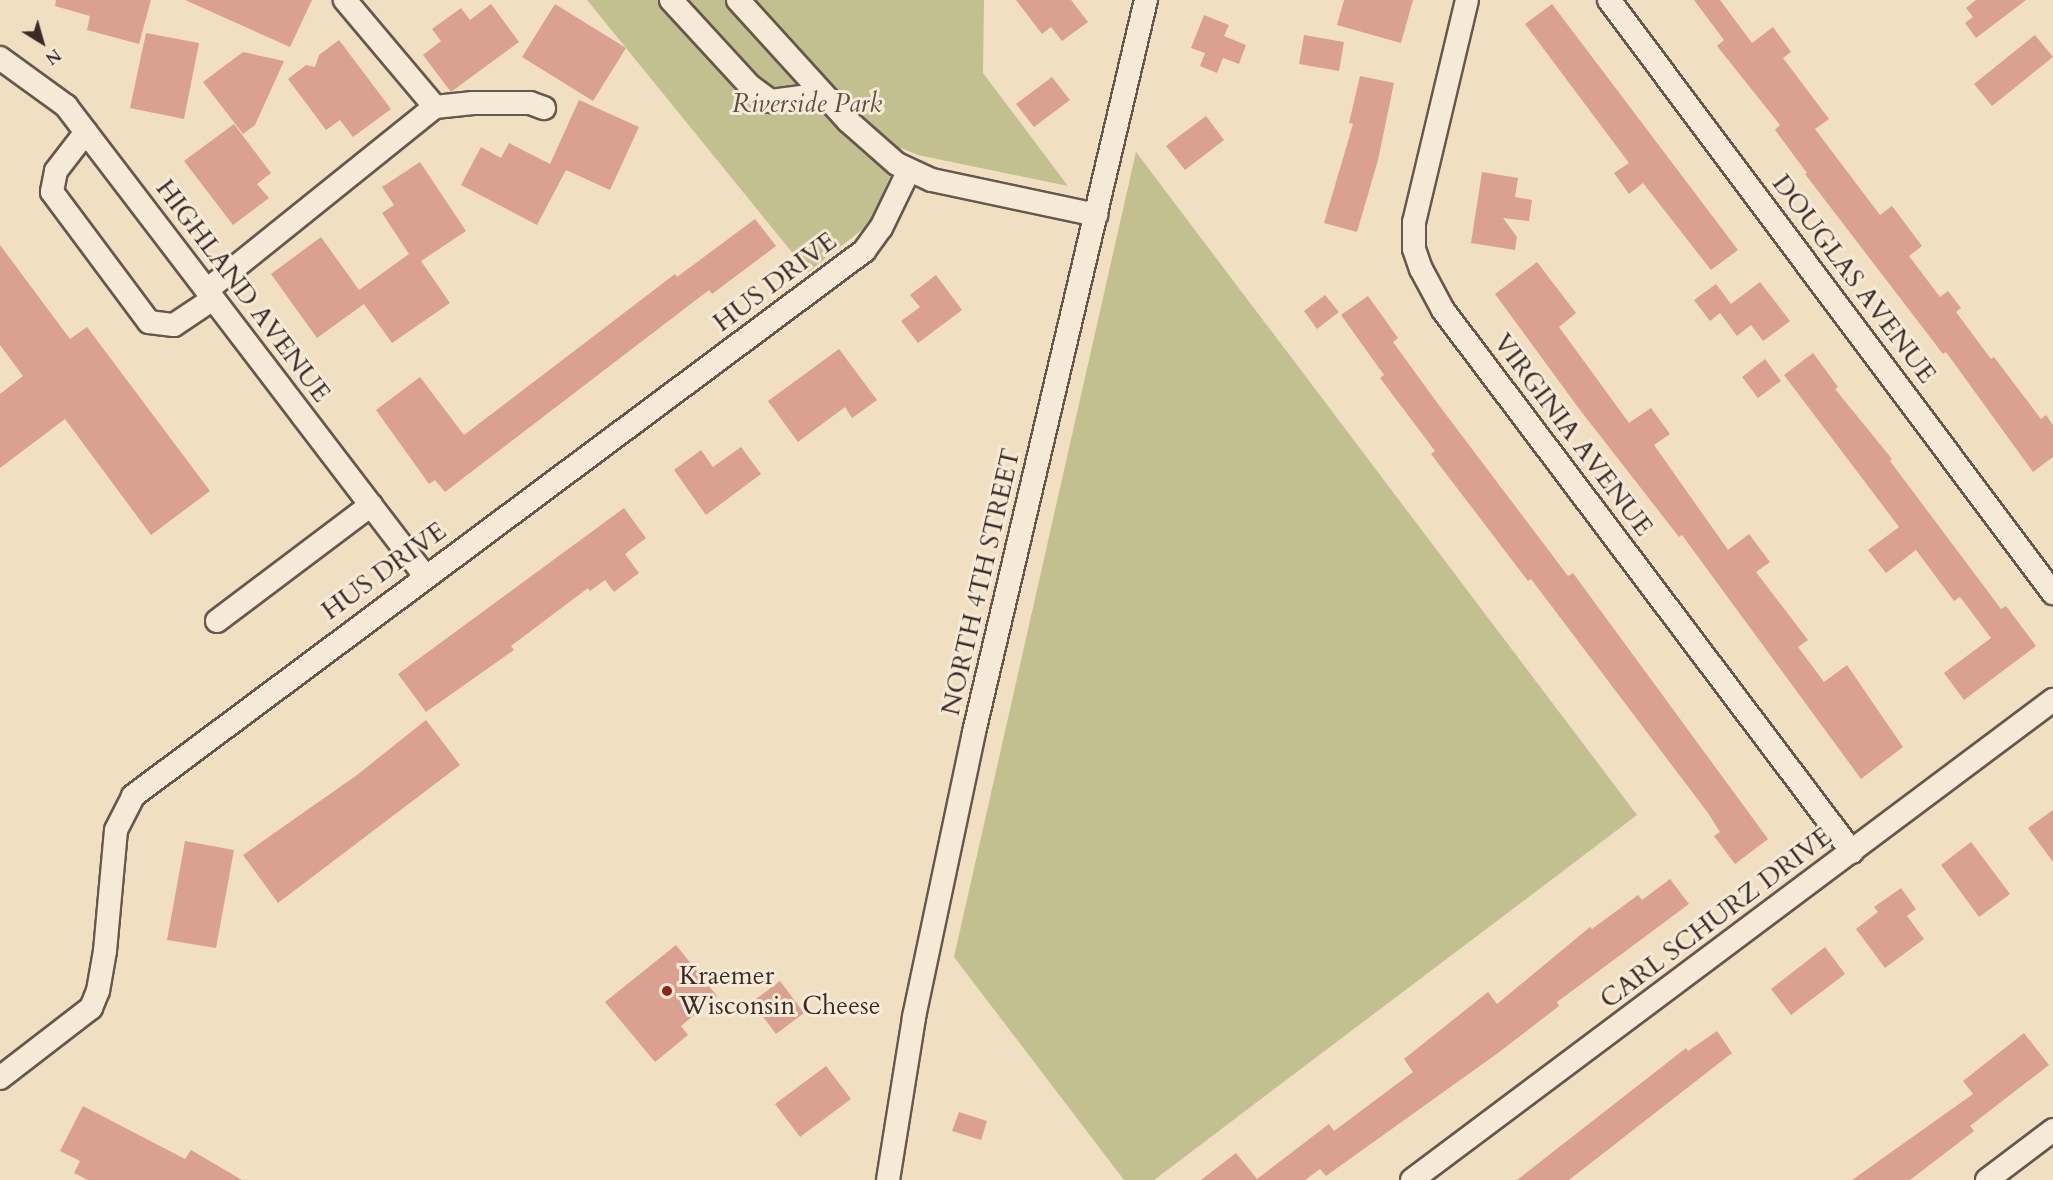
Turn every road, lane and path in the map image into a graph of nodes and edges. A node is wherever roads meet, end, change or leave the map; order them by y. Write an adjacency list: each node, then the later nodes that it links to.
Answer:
1 (345, 0): 9 (street)
2 (671, 0): 8 (street)
3 (738, 0): 8 (street)
4 (1146, 0): 13 (street, NORTH 4TH STREET)
5 (1467, 0): 20 (street, VIRGINIA AVENUE)
6 (1609, 0): 17 (street, DOUGLAS AVENUE)
7 (0, 58): 11 (street, HIGHLAND AVENUE)
8 (823, 94): 12 (street)
9 (435, 107): 10 (street); 14 (street)
10 (544, 108)
11 (86, 132): 14 (street, HIGHLAND AVENUE); 14 (street)
12 (909, 170): 13 (street); 16 (street, HUS DRIVE)
13 (1096, 214): 23 (street, NORTH 4TH STREET)
14 (210, 295): 15 (street, HIGHLAND AVENUE)
15 (371, 505): 16 (street, HIGHLAND AVENUE); 18 (street)
16 (425, 576): 21 (street, HUS DRIVE)
17 (2053, 593)
18 (217, 621)
19 (2053, 700): 20 (street, CARL SCHURZ DRIVE)
20 (1852, 852): 24 (street, CARL SCHURZ DRIVE)
21 (0, 1078)
22 (2053, 1130): 25 (street)
23 (888, 1180)
24 (1412, 1180)
25 (1987, 1180)

